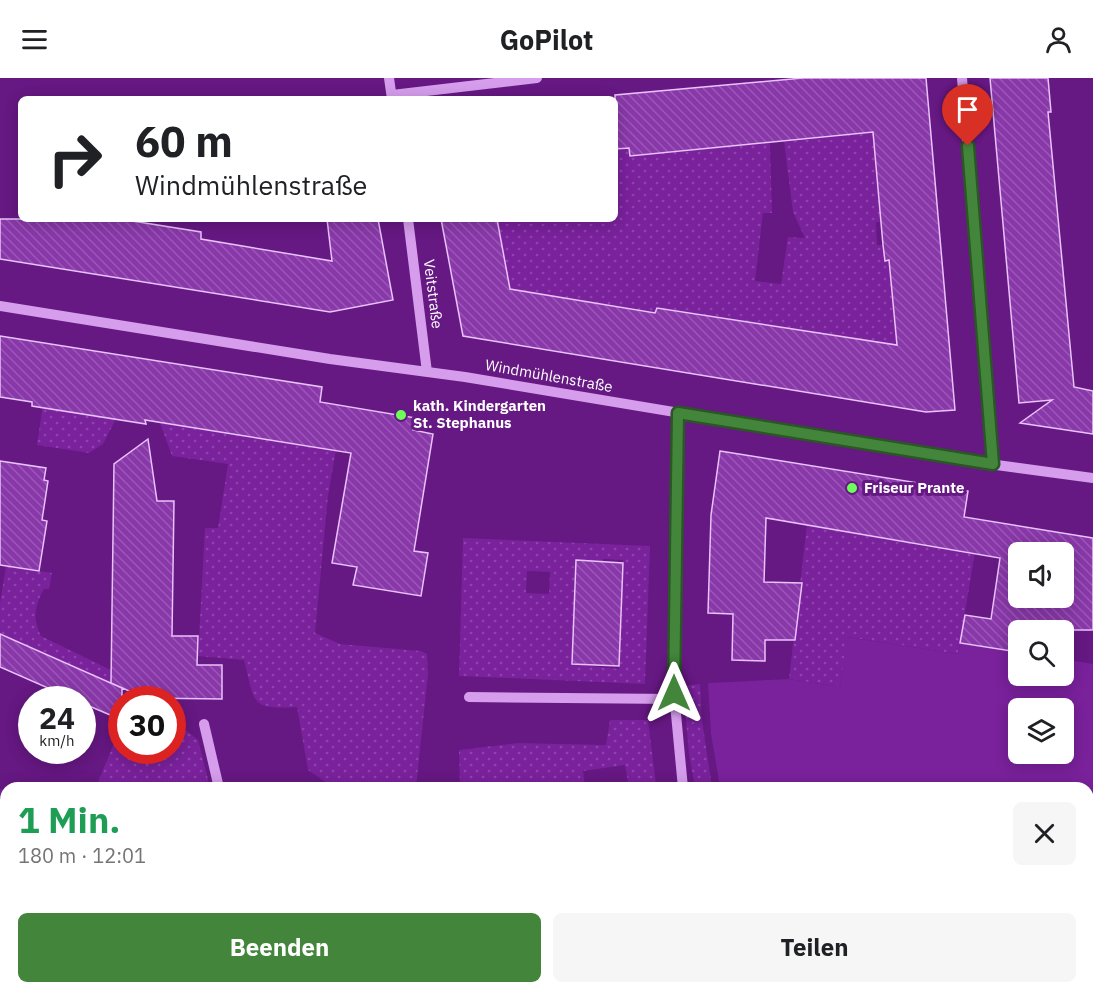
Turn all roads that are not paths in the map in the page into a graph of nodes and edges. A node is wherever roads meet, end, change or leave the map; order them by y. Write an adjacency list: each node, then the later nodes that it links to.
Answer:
1 (389, 78): 4 (street)
2 (537, 78): 5 (street)
3 (962, 78): 10 (street)
4 (392, 96)
5 (400, 96)
6 (408, 222): 8 (street, Veitstraße)
7 (0, 306): 8 (street, Windmühlenstraße)
8 (427, 372): 9 (street, Windmühlenstraße)
9 (678, 413): 10 (street, Windmühlenstraße); 13 (street)
10 (993, 464): 11 (street, Windmühlenstraße)
11 (1093, 478)
12 (469, 697): 13 (street)
13 (674, 699): 16 (street)
14 (204, 724): 15 (street)
15 (218, 782)
16 (682, 782)

